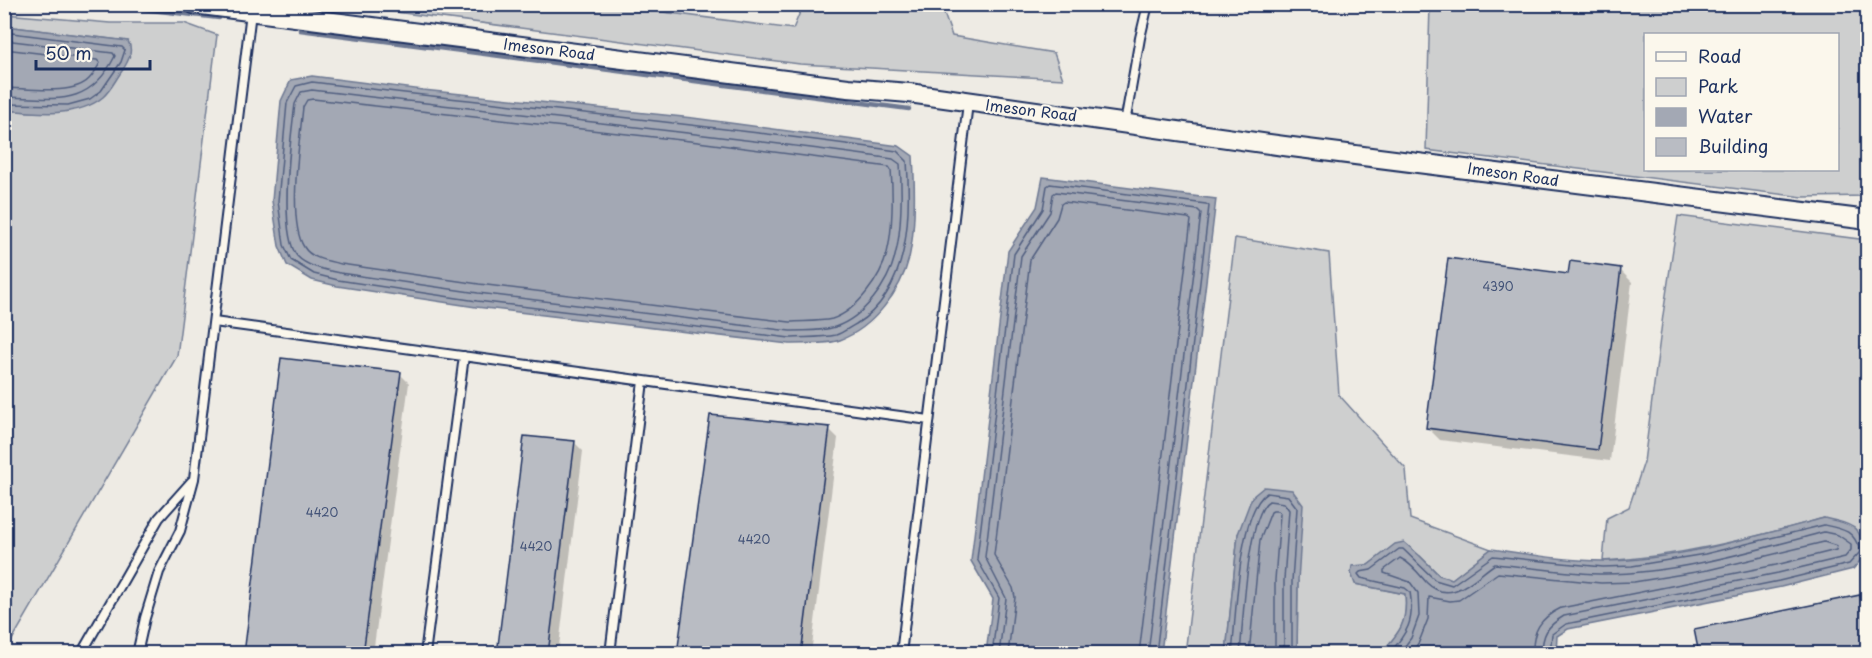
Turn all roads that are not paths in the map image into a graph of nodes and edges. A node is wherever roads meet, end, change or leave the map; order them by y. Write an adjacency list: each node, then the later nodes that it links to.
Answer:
1 (194, 4): 3 (street, Imeson Road)
2 (1148, 4): 5 (lane)
3 (251, 12): 4 (street, Imeson Road); 7 (lane)
4 (968, 103): 5 (street, Imeson Road); 10 (lane)
5 (1125, 123): 6 (street, Imeson Road)
6 (1868, 220)
7 (214, 322): 8 (lane); 11 (lane)
8 (464, 356): 9 (lane); 14 (lane)
9 (643, 381): 10 (lane); 15 (lane)
10 (929, 420): 16 (lane)
11 (194, 479): 12 (lane); 13 (lane)
12 (81, 654)
13 (137, 654)
14 (425, 654)
15 (610, 654)
16 (901, 654)

